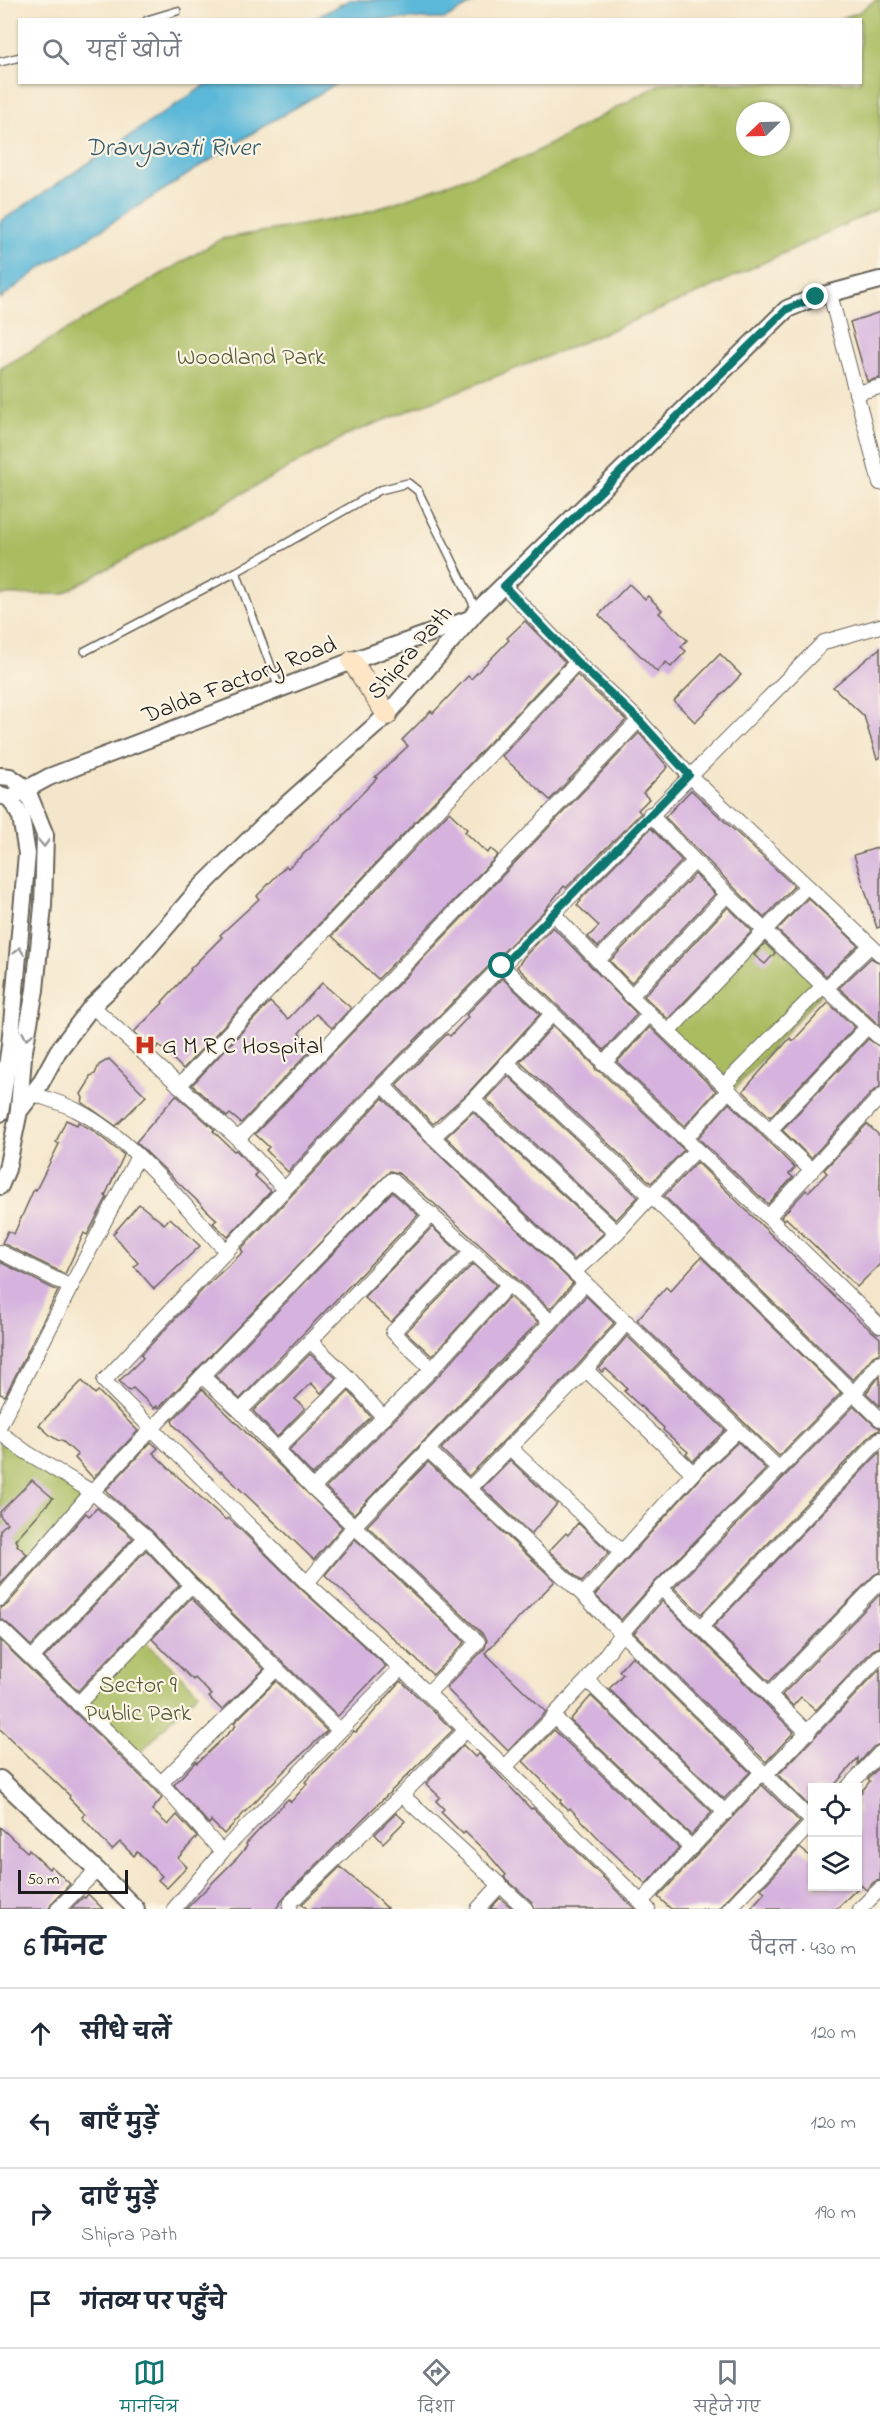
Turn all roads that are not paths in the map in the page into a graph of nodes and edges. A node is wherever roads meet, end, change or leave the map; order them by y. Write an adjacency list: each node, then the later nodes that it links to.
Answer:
1 (177, 10): 2 (lane)
2 (153, 18)
3 (18, 58): 4 (lane)
4 (0, 62)
5 (880, 280): 6 (street, Shipra Path)
6 (830, 294): 8 (street); 11 (street, Shipra Path)
7 (880, 387): 8 (street)
8 (856, 393): 9 (street)
9 (880, 483)
10 (236, 572): 12 (lane); 14 (lane); 17 (lane)
11 (504, 586): 12 (street, Shipra Path); 16 (street)
12 (474, 615): 15 (street, Dalda Factory Road); 18 (street, Shipra Path)
13 (880, 626): 20 (street)
14 (85, 651)
15 (352, 661): 17 (street, Dalda Factory Road); 18 (main road)
16 (577, 662): 19 (street); 44 (street)
17 (280, 690): 22 (street, Dalda Factory Road)
18 (387, 715): 35 (street, Shipra Path)
19 (639, 720): 20 (street); 55 (street)
20 (689, 775): 24 (street); 26 (street)
21 (0, 776): 22 (street)
22 (26, 788): 23 (street, Dalda Factory Road); 49 (street, one-way to 49)
23 (5, 797): 50 (street, one-way to 23)
24 (650, 814): 25 (street); 28 (street)
25 (694, 862): 27 (street); 31 (street)
26 (807, 886): 29 (street); 30 (street)
27 (727, 895): 29 (street); 34 (street)
28 (553, 913): 31 (street); 32 (street)
29 (765, 932): 33 (street); 39 (street)
30 (875, 950): 33 (street)
31 (598, 960): 34 (street)
32 (502, 966): 36 (street); 43 (street)
33 (823, 988): 38 (street); 45 (street)
34 (631, 996): 37 (street)
35 (92, 1006): 44 (street); 46 (street, Shipra Path)
36 (552, 1014): 41 (street); 42 (street)
37 (650, 1014): 39 (street); 42 (street)
38 (867, 1027): 40 (street); 52 (street)
39 (668, 1032): 45 (street)
40 (880, 1038)
41 (507, 1063): 48 (street); 61 (street)
42 (603, 1064): 54 (street)
43 (383, 1085): 53 (street); 60 (street)
44 (179, 1086): 55 (street)
45 (726, 1088): 52 (street); 54 (street)
46 (33, 1094): 49 (street, Shipra Path); 57 (street)
47 (880, 1097): 58 (street)
48 (473, 1100): 53 (street); 64 (street)
49 (19, 1111): 51 (street); 59 (street, Shipra Path)
50 (0, 1113)
51 (0, 1118)
52 (770, 1130): 58 (street)
53 (433, 1137): 68 (street)
54 (685, 1138): 56 (street)
55 (238, 1139): 60 (street)
56 (697, 1149): 61 (street); 63 (street)
57 (138, 1156): 66 (street); 71 (street)
58 (812, 1171): 63 (street)
59 (0, 1186)
60 (284, 1189): 66 (street)
61 (651, 1196): 64 (street); 81 (street)
62 (432, 1214): 67 (street); 75 (street); 79 (street)
63 (768, 1217): 74 (street)
64 (617, 1233): 68 (street)
65 (0, 1252): 71 (street)
66 (227, 1252): 87 (street)
67 (472, 1252): 70 (street); 77 (street)
68 (574, 1272): 69 (street)
69 (585, 1283): 72 (street); 73 (street)
70 (509, 1284): 72 (street); 77 (street)
71 (71, 1287): 82 (street)
72 (551, 1322): 93 (street)
73 (627, 1322): 78 (street); 88 (street)
74 (880, 1326)
75 (310, 1341): 80 (street); 83 (street)
76 (880, 1362): 81 (street)
77 (432, 1369): 84 (street)
78 (586, 1370): 91 (street); 95 (street)
79 (202, 1376): 83 (street); 87 (street)
80 (349, 1378): 84 (street); 92 (street)
81 (854, 1393): 85 (street); 94 (street)
82 (6, 1399): 86 (street)
83 (240, 1411): 92 (street)
84 (384, 1418): 96 (street)
85 (880, 1419)
86 (0, 1425)
87 (153, 1428): 98 (street); 103 (street)
88 (738, 1430): 94 (street); 95 (street)
89 (0, 1433): 98 (street)
90 (880, 1439): 108 (street)
91 (509, 1447): 97 (street); 101 (street)
92 (277, 1449): 96 (street)
93 (427, 1449): 97 (street); 99 (street)
94 (779, 1469): 105 (street)
95 (693, 1473): 101 (street)
96 (314, 1488): 99 (street)
97 (470, 1488): 106 (street)
98 (92, 1492): 100 (street); 107 (street)
99 (355, 1525): 103 (street); 116 (street)
100 (146, 1537): 104 (street); 112 (street)
101 (622, 1552): 106 (street)
102 (880, 1581): 117 (street)
103 (307, 1583): 113 (street)
104 (191, 1585): 114 (street); 118 (street)
105 (661, 1588): 108 (street); 110 (street)
106 (583, 1595): 110 (street)
107 (0, 1599)
108 (700, 1627): 117 (street)
109 (0, 1628): 112 (street)
110 (621, 1634): 115 (street); 125 (street)
111 (880, 1656): 122 (street)
112 (32, 1658): 118 (street)
113 (401, 1668): 116 (street); 120 (street)
114 (276, 1669): 120 (street); 127 (street)
115 (586, 1680): 119 (street); 130 (street)
116 (428, 1693): 121 (street)
117 (770, 1695): 122 (street)
118 (78, 1704): 127 (street)
119 (554, 1717): 124 (street); 133 (street)
120 (339, 1730): 134 (street)
121 (466, 1730): 124 (street); 129 (street)
122 (808, 1733): 125 (street)
123 (880, 1753): 128 (street)
124 (505, 1767): 138 (street)
125 (763, 1774): 130 (street); 131 (street)
126 (0, 1779): 135 (street)
127 (161, 1783): 134 (street)
128 (852, 1783)
129 (402, 1795): 136 (street); 142 (street)
130 (726, 1813): 133 (street)
131 (808, 1817)
132 (808, 1827): 145 (street)
133 (692, 1848): 138 (street)
134 (222, 1852): 141 (street)
135 (98, 1870): 139 (street); 140 (street)
136 (500, 1885): 143 (street); 144 (street)
137 (880, 1889): 146 (street)
138 (645, 1906)
139 (58, 1909)
140 (136, 1909)
141 (174, 1909)
142 (290, 1909)
143 (478, 1909)
144 (526, 1909)
145 (729, 1909)
146 (860, 1909)

